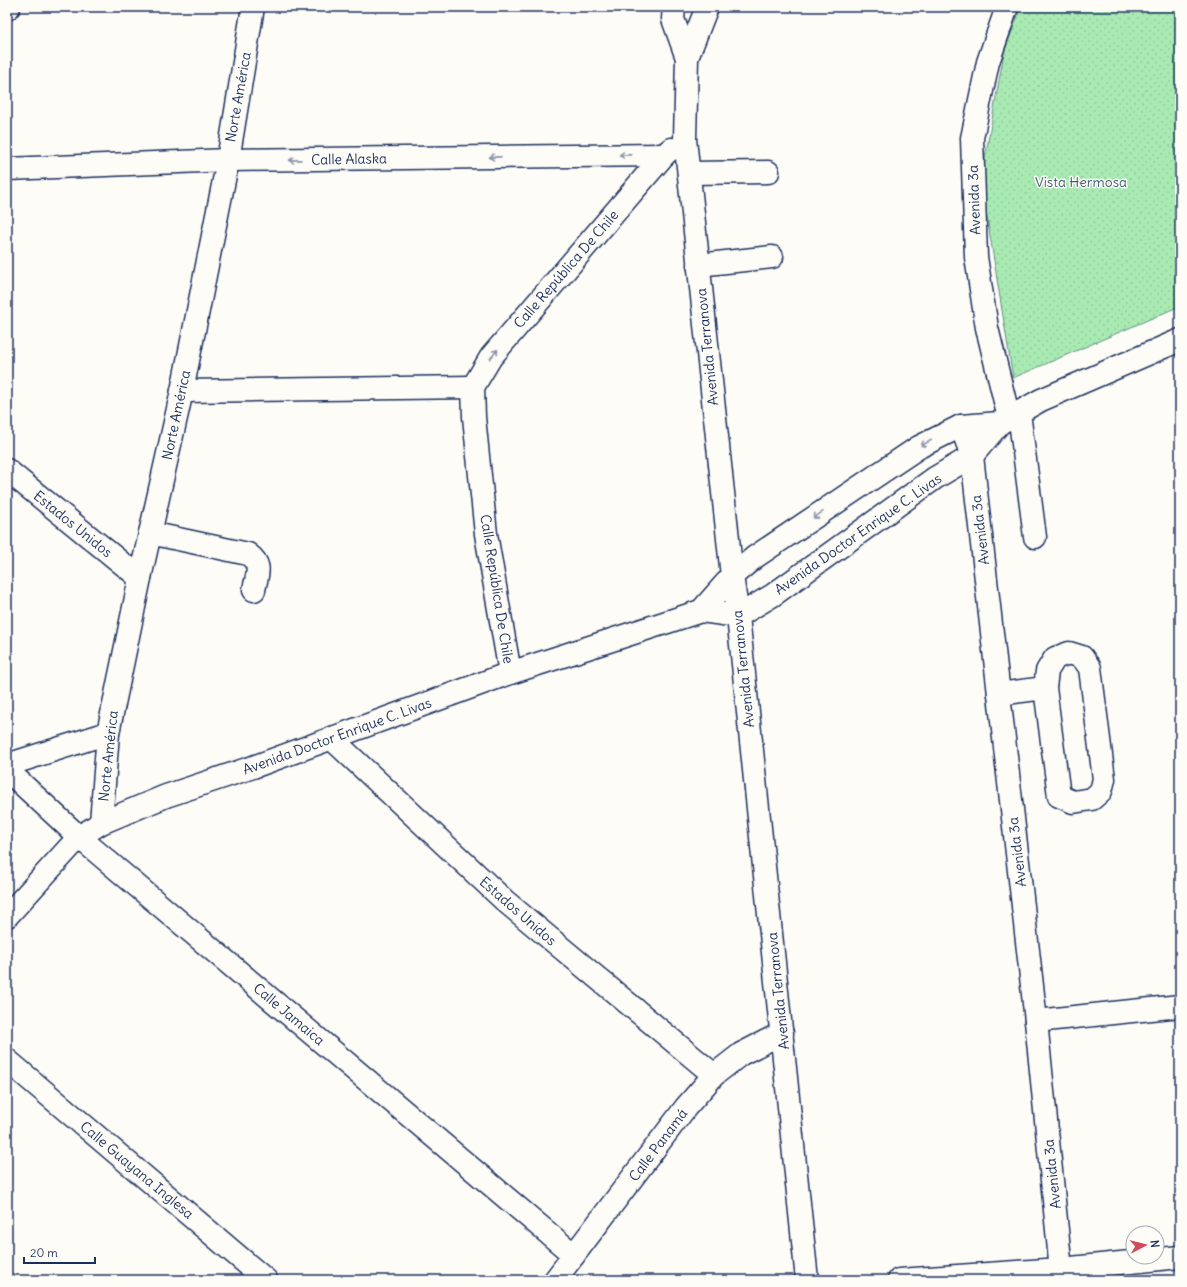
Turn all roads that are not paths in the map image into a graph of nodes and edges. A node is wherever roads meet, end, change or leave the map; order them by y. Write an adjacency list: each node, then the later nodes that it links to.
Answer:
1 (254, 7): 8 (street, Norte América)
2 (674, 7): 5 (street)
3 (707, 7): 5 (street)
4 (1007, 7): 17 (street, Avenida 3a)
5 (687, 58): 6 (street, Avenida Terranova)
6 (685, 139): 7 (street); 11 (street, Avenida Terranova)
7 (664, 155): 8 (street, Calle Alaska, one-way to 8); 15 (street, Calle República De Chile, one-way to 7)
8 (228, 160): 9 (street, Calle Alaska); 16 (street, Norte América)
9 (7, 169)
10 (768, 172): 11 (street)
11 (689, 173): 13 (street, Avenida Terranova)
12 (772, 257): 13 (street)
13 (698, 265): 23 (street, Avenida Terranova)
14 (1180, 340): 17 (street, Avenida Doctor Enrique C. Livas)
15 (473, 386): 16 (street); 28 (street, Calle República De Chile)
16 (182, 391): 21 (street, Norte América)
17 (1009, 418): 18 (street, Avenida Doctor Enrique C. Livas); 19 (street, Avenida Doctor Enrique C. Livas); 22 (street, Avenida 3a)
18 (961, 426): 19 (street, Avenida 3a); 23 (street, Avenida Doctor Enrique C. Livas, one-way to 23)
19 (972, 456): 27 (street, Avenida Doctor Enrique C. Livas); 30 (street, Avenida 3a)
20 (7, 470): 24 (street, Estados Unidos)
21 (150, 533): 24 (street, Norte América); 25 (street)
22 (1035, 537)
23 (732, 576): 26 (street, Avenida Doctor Enrique C. Livas); 27 (street, Avenida Terranova)
24 (140, 578): 31 (street, Norte América)
25 (254, 590)
26 (701, 612): 27 (street, Avenida Doctor Enrique C. Livas); 28 (street, Avenida Doctor Enrique C. Livas)
27 (738, 616): 40 (street, Avenida Terranova)
28 (510, 673): 32 (street, Avenida Doctor Enrique C. Livas)
29 (1045, 688): 29 (street); 30 (street)
30 (999, 694): 39 (street, Avenida 3a)
31 (108, 733): 33 (street); 35 (street, Norte América)
32 (331, 738): 35 (street, Avenida Doctor Enrique C. Livas); 42 (street, Estados Unidos)
33 (7, 765)
34 (7, 770): 36 (street, Calle Jamaica)
35 (101, 823): 36 (street, Avenida Doctor Enrique C. Livas)
36 (80, 837): 37 (street, Avenida Doctor Enrique C. Livas); 43 (street, Calle Jamaica)
37 (7, 916)
38 (1180, 1006): 39 (street)
39 (1036, 1020): 45 (street, Avenida 3a)
40 (782, 1033): 42 (street, Calle Panamá); 48 (street, Avenida Terranova)
41 (7, 1060): 46 (street, Calle Guayana Inglesa)
42 (714, 1075): 43 (street, Calle Panamá)
43 (574, 1255): 47 (street, Calle Panamá)
44 (1180, 1257): 45 (street)
45 (1062, 1275): 49 (street)
46 (266, 1280)
47 (555, 1280)
48 (807, 1280)
49 (899, 1280)

